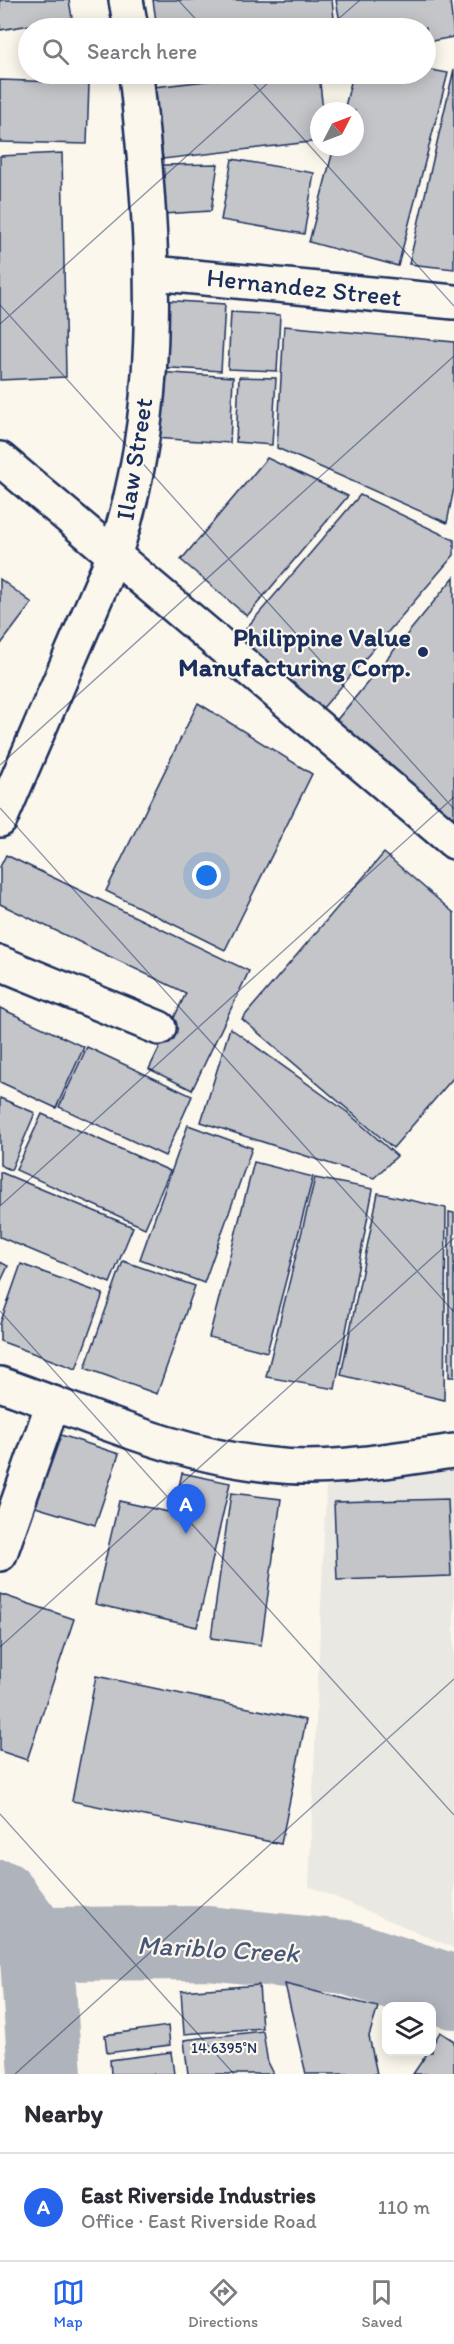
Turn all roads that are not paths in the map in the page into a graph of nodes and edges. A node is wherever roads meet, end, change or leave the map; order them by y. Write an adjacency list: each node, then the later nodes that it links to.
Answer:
1 (126, 0): 2 (street)
2 (129, 18)
3 (137, 84): 4 (street, Ilaw Street)
4 (153, 273): 5 (street, Hernandez Street); 7 (street, Ilaw Street)
5 (454, 302)
6 (0, 459): 7 (street)
7 (115, 553): 8 (street, Ilaw Street); 9 (street)
8 (0, 820)
9 (454, 842)
10 (0, 963): 11 (street)
11 (159, 1028)
12 (0, 1384): 13 (street)
13 (53, 1402): 14 (street); 15 (street)
14 (454, 1451)
15 (0, 1554)

